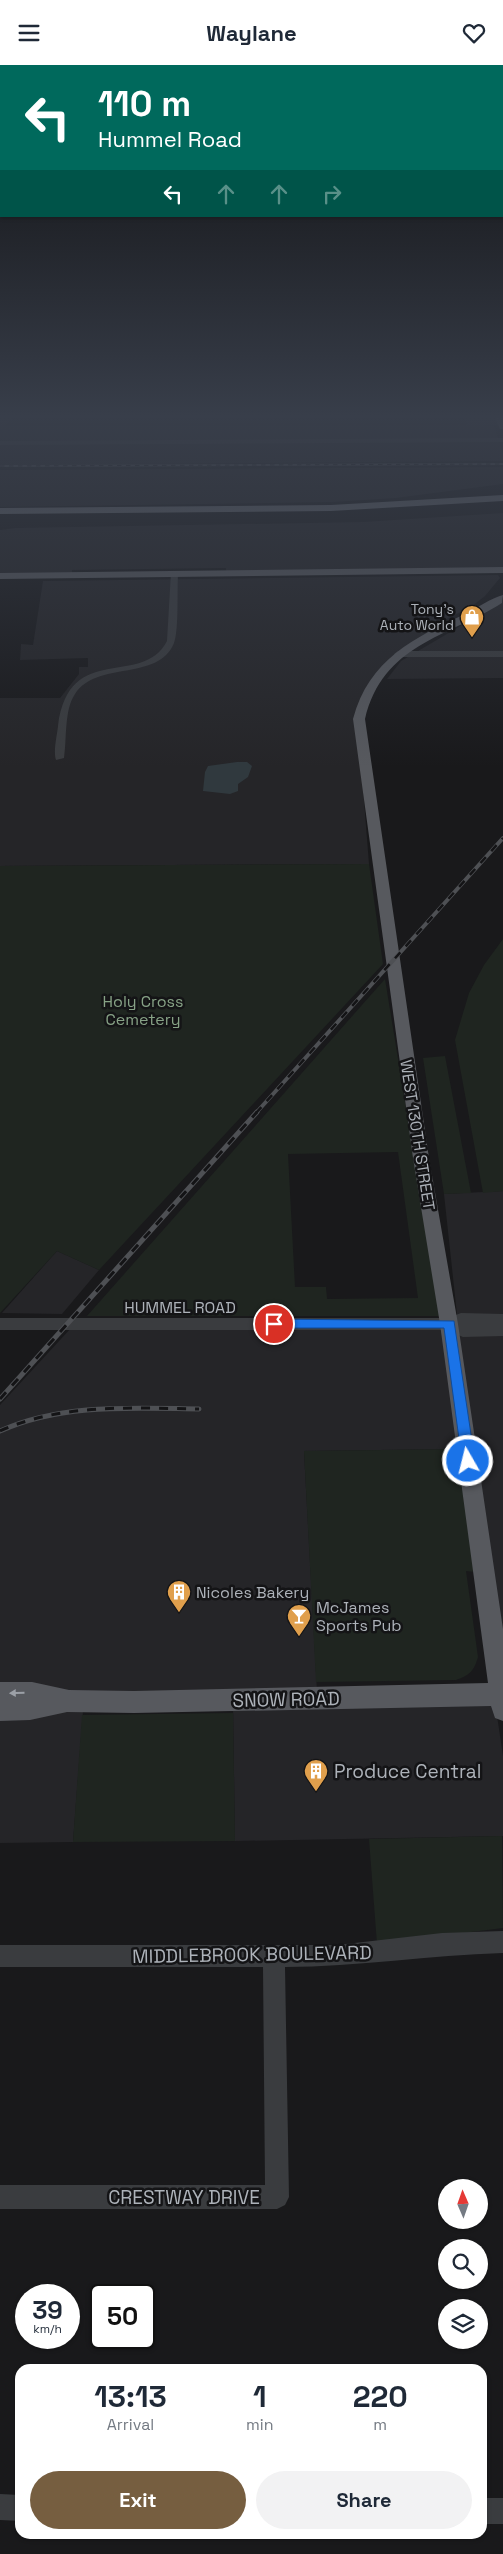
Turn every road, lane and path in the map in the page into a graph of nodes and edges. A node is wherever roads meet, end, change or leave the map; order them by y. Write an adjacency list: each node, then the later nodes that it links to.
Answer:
1 (503, 570): 2 (main road)
2 (174, 574): 3 (main road); 7 (street)
3 (0, 576)
4 (502, 594): 6 (main road, WEST 130TH STREET)
5 (503, 653): 6 (street)
6 (398, 654): 10 (main road, WEST 130TH STREET)
7 (60, 758)
8 (503, 1320): 10 (street)
9 (0, 1324): 10 (street, HUMMEL ROAD)
10 (450, 1324): 11 (street); 13 (main road, WEST 130TH STREET)
11 (503, 1330)
12 (0, 1693): 14 (main road, SNOW ROAD, one-way to 12)
13 (502, 1699): 14 (main road, SNOW ROAD)
14 (69, 1701): 15 (main road, SNOW ROAD)
15 (0, 1710)
16 (503, 1942): 18 (street, MIDDLEBROOK BOULEVARD)
17 (0, 1955): 18 (street, MIDDLEBROOK BOULEVARD)
18 (274, 1957): 19 (street, CRESTWAY DRIVE)
19 (0, 2197)
20 (0, 2507): 21 (street)
21 (15, 2507)
22 (487, 2511): 23 (street)
23 (503, 2511)

